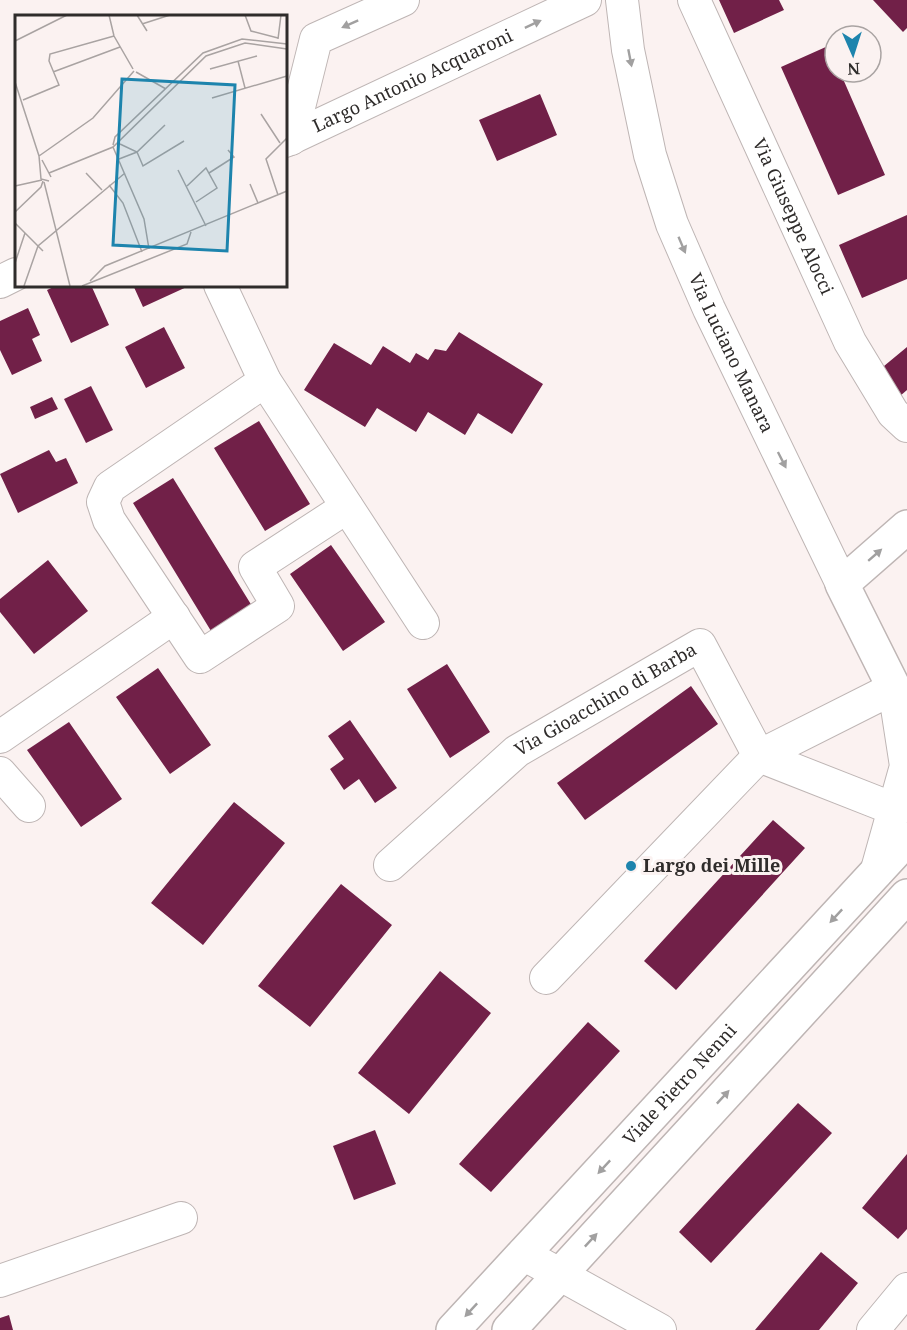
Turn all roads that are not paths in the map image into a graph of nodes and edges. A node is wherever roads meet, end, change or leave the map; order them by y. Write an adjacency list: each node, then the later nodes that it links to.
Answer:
1 (403, 0): 5 (street, Largo Antonio Acquaroni, one-way to 5)
2 (585, 0): 5 (street, Largo Antonio Acquaroni, one-way to 2)
3 (622, 0): 13 (street, Via Luciano Manara, one-way to 13)
4 (694, 0): 10 (street, Via Giuseppe Alocci)
5 (288, 140)
6 (15, 274): 7 (street)
7 (0, 282)
8 (220, 286): 9 (street)
9 (265, 381): 11 (street); 14 (street)
10 (907, 426)
11 (347, 507): 14 (street); 15 (street)
12 (907, 527): 13 (street, one-way to 12)
13 (842, 584): 16 (street, Via Luciano Manara)
14 (174, 617): 17 (street)
15 (423, 623)
16 (901, 698): 18 (street); 21 (street)
17 (0, 737)
18 (759, 756): 21 (street); 23 (street, Via Gioacchino di Barba); 26 (street)
19 (0, 773): 20 (street)
20 (29, 806)
21 (894, 809): 24 (street)
22 (907, 839): 24 (street, Viale Pietro Nenni)
23 (390, 865)
24 (876, 873): 28 (street, Viale Pietro Nenni, one-way to 28)
25 (907, 896): 29 (street, one-way to 25)
26 (546, 978)
27 (181, 1218): 30 (street)
28 (523, 1254): 29 (street); 32 (street, Viale Pietro Nenni, one-way to 32)
29 (560, 1275): 33 (street); 34 (street)
30 (0, 1281)
31 (907, 1289): 35 (street)
32 (453, 1330)
33 (509, 1330)
34 (660, 1330)
35 (873, 1330)

